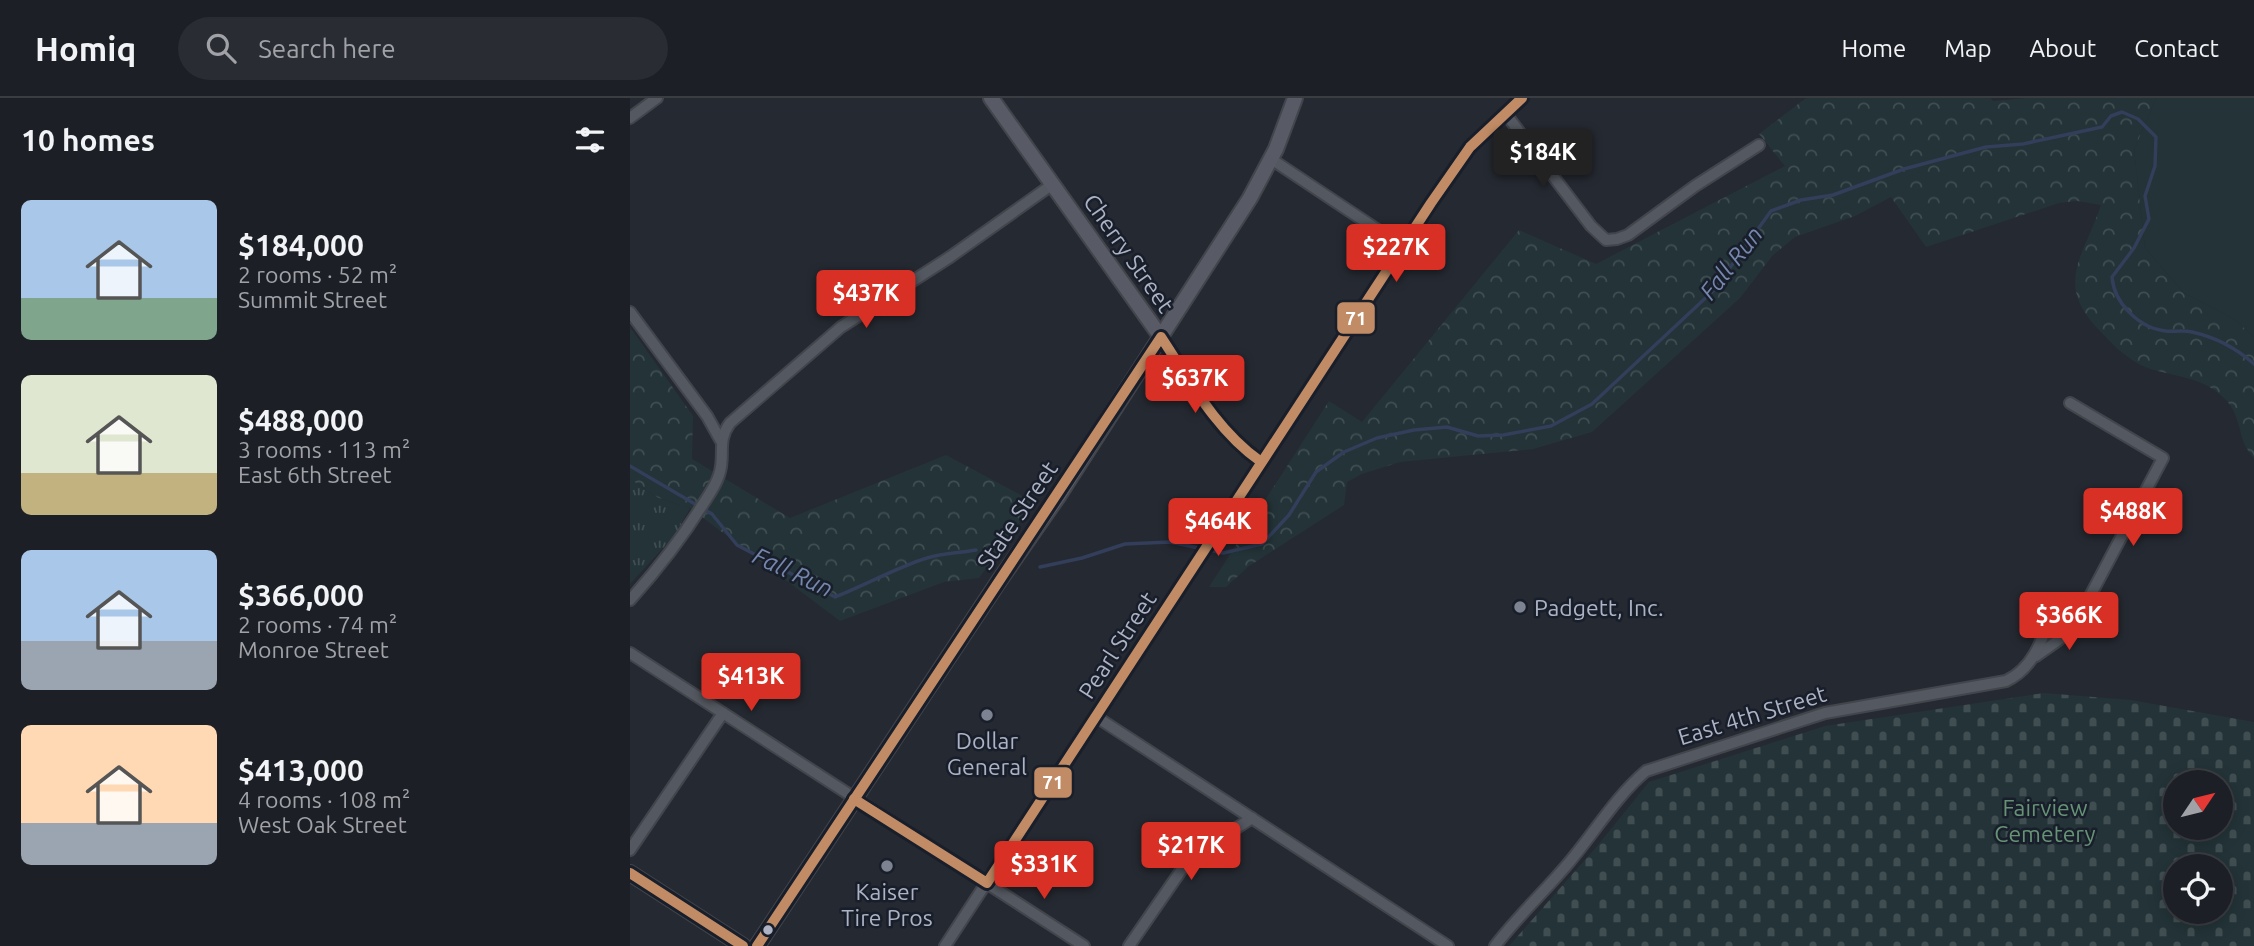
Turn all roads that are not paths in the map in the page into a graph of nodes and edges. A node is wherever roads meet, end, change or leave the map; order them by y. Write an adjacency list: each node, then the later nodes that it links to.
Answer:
1 (657, 98): 6 (street)
2 (990, 98): 9 (main road, Cherry Street)
3 (1295, 98): 8 (main road, State Street)
4 (1522, 98): 5 (street, Pearl Street)
5 (1505, 113): 7 (street); 10 (street, Pearl Street)
6 (630, 118)
7 (1759, 145)
8 (1271, 159): 10 (street); 12 (main road, State Street)
9 (1053, 184): 12 (main road, Cherry Street); 14 (street)
10 (1402, 246): 15 (street, Pearl Street)
11 (630, 313): 14 (street)
12 (1161, 337): 15 (street, Cherry Street); 22 (main road, State Street)
13 (2070, 403): 19 (street)
14 (721, 441): 16 (street)
15 (1260, 461): 21 (street, Pearl Street)
16 (630, 600)
17 (2055, 603): 19 (street, East 4th Street)
18 (630, 653): 20 (street)
19 (2034, 658): 33 (street, East 4th Street)
20 (723, 713): 22 (street); 24 (street)
21 (1095, 716): 23 (street); 26 (street, Pearl Street)
22 (854, 799): 26 (street); 28 (main road, State Street)
23 (1252, 818): 31 (street); 32 (street)
24 (630, 850)
25 (630, 873): 27 (main road)
26 (987, 883): 29 (street, Pearl Street); 30 (street)
27 (743, 946)
28 (757, 946)
29 (945, 946)
30 (1084, 946)
31 (1129, 946)
32 (1448, 946)
33 (1494, 946)

